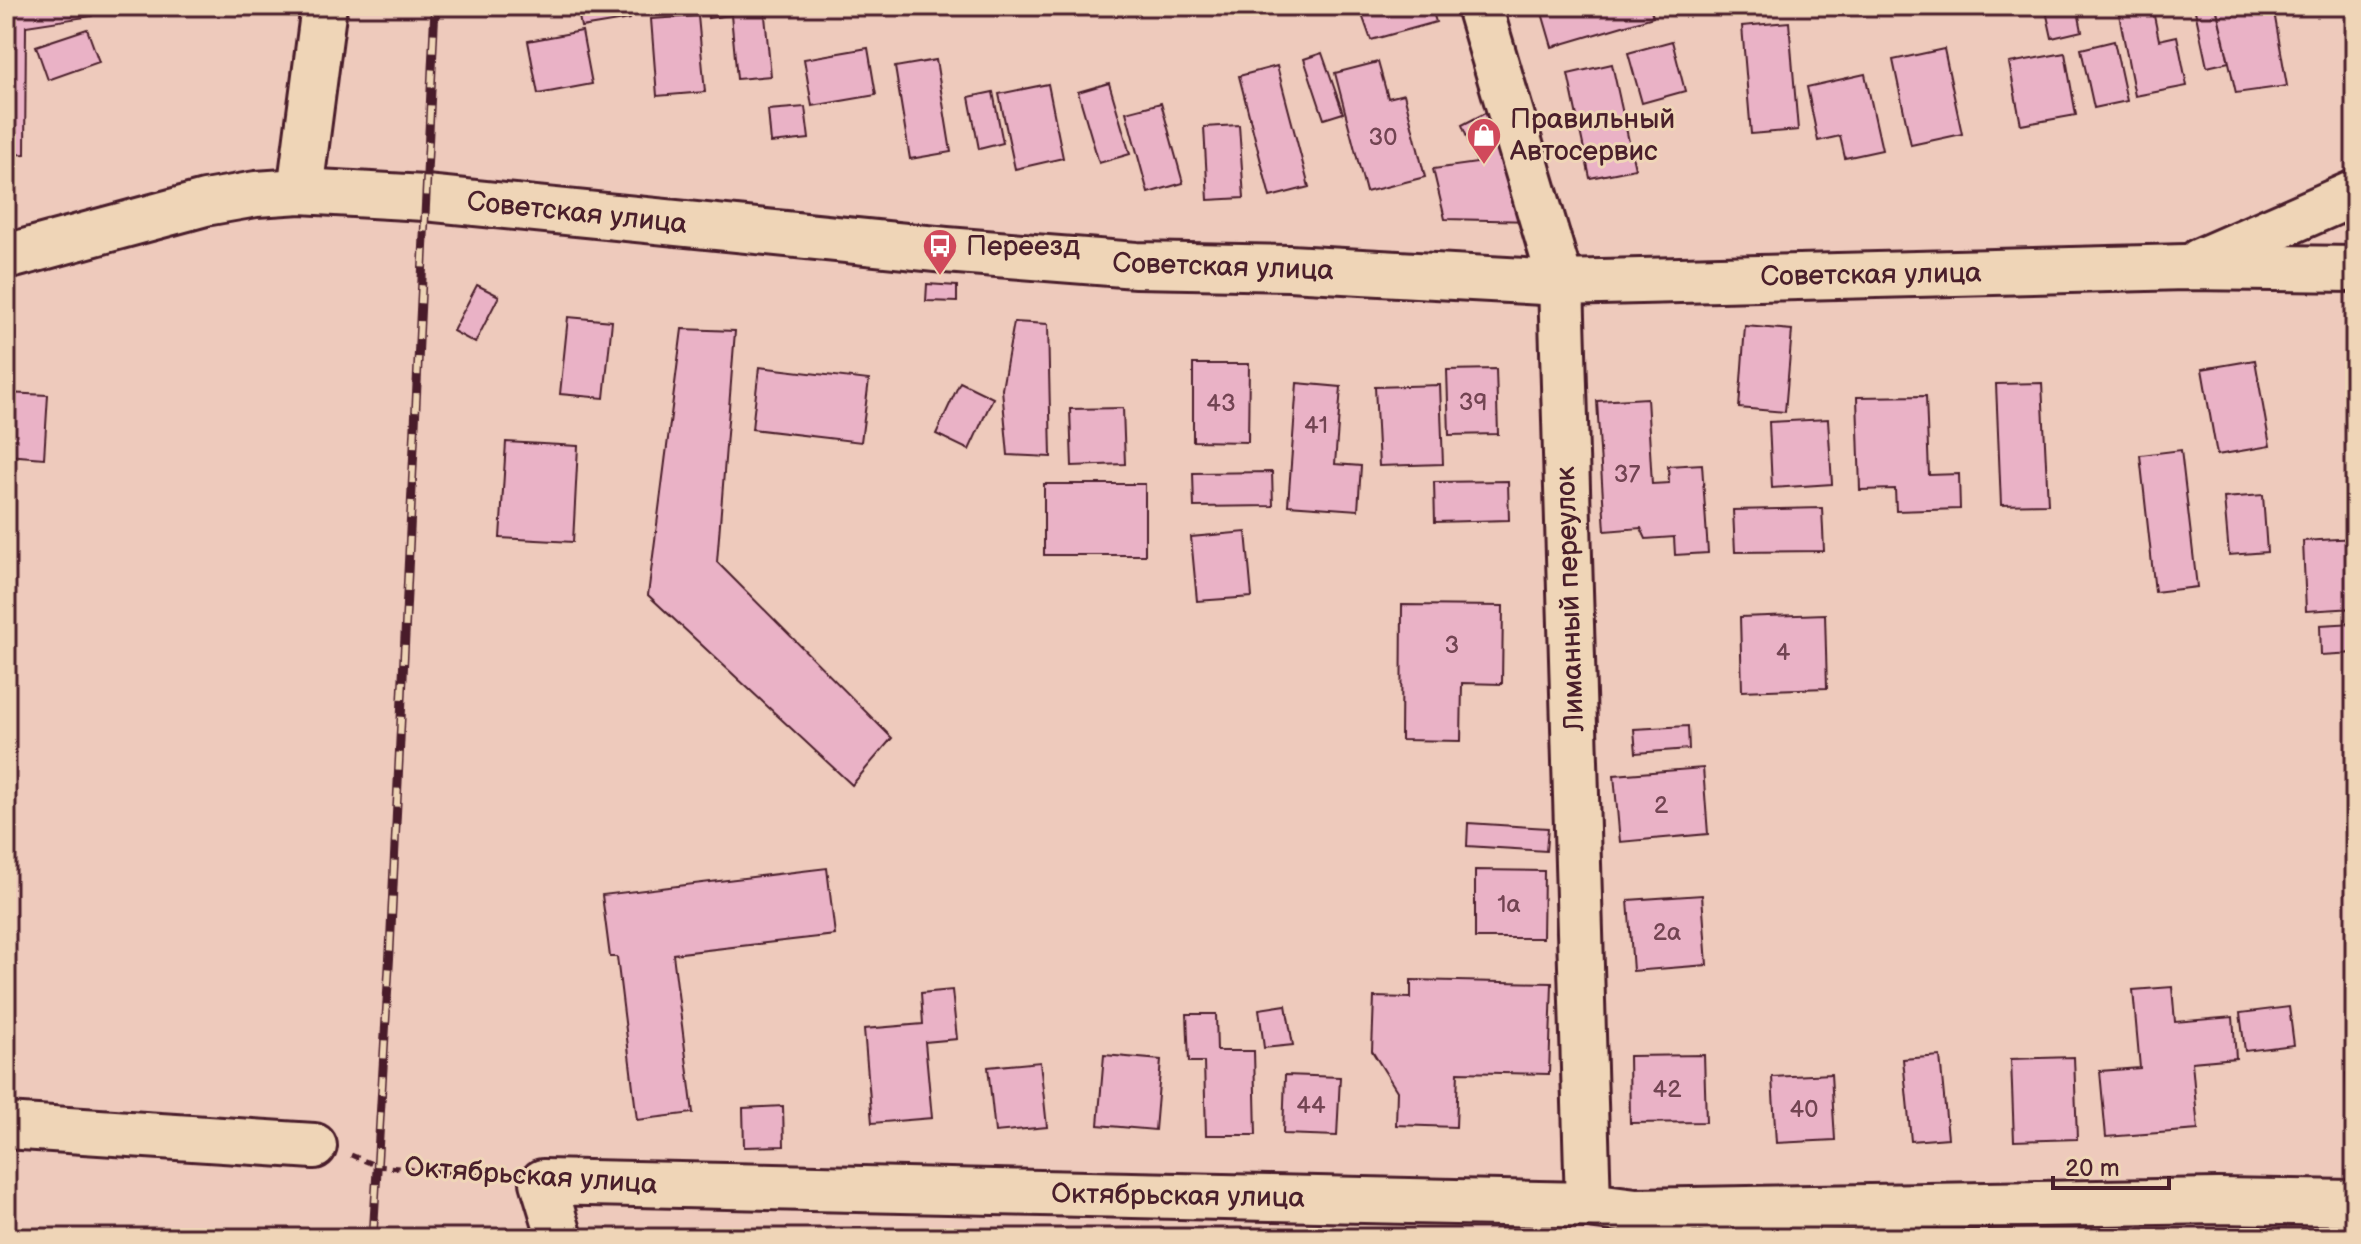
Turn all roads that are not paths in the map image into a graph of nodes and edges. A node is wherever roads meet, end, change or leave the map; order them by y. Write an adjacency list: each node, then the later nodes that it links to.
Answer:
1 (324, 6): 3 (street)
2 (1479, 6): 8 (street, Лиманный переулок)
3 (300, 191): 5 (street, Советская улица); 8 (street, Советская улица)
4 (2355, 193): 6 (street)
5 (6, 257)
6 (2185, 267): 7 (street, Советская улица); 8 (street, Советская улица)
7 (2355, 269)
8 (1561, 283): 12 (street, Лиманный переулок)
9 (6, 1126): 10 (street)
10 (314, 1146)
11 (2355, 1203): 13 (street, Октябрьская улица)
12 (1588, 1205): 13 (street, Октябрьская улица); 14 (street, Октябрьская улица)
13 (1644, 1224)
14 (560, 1238)

